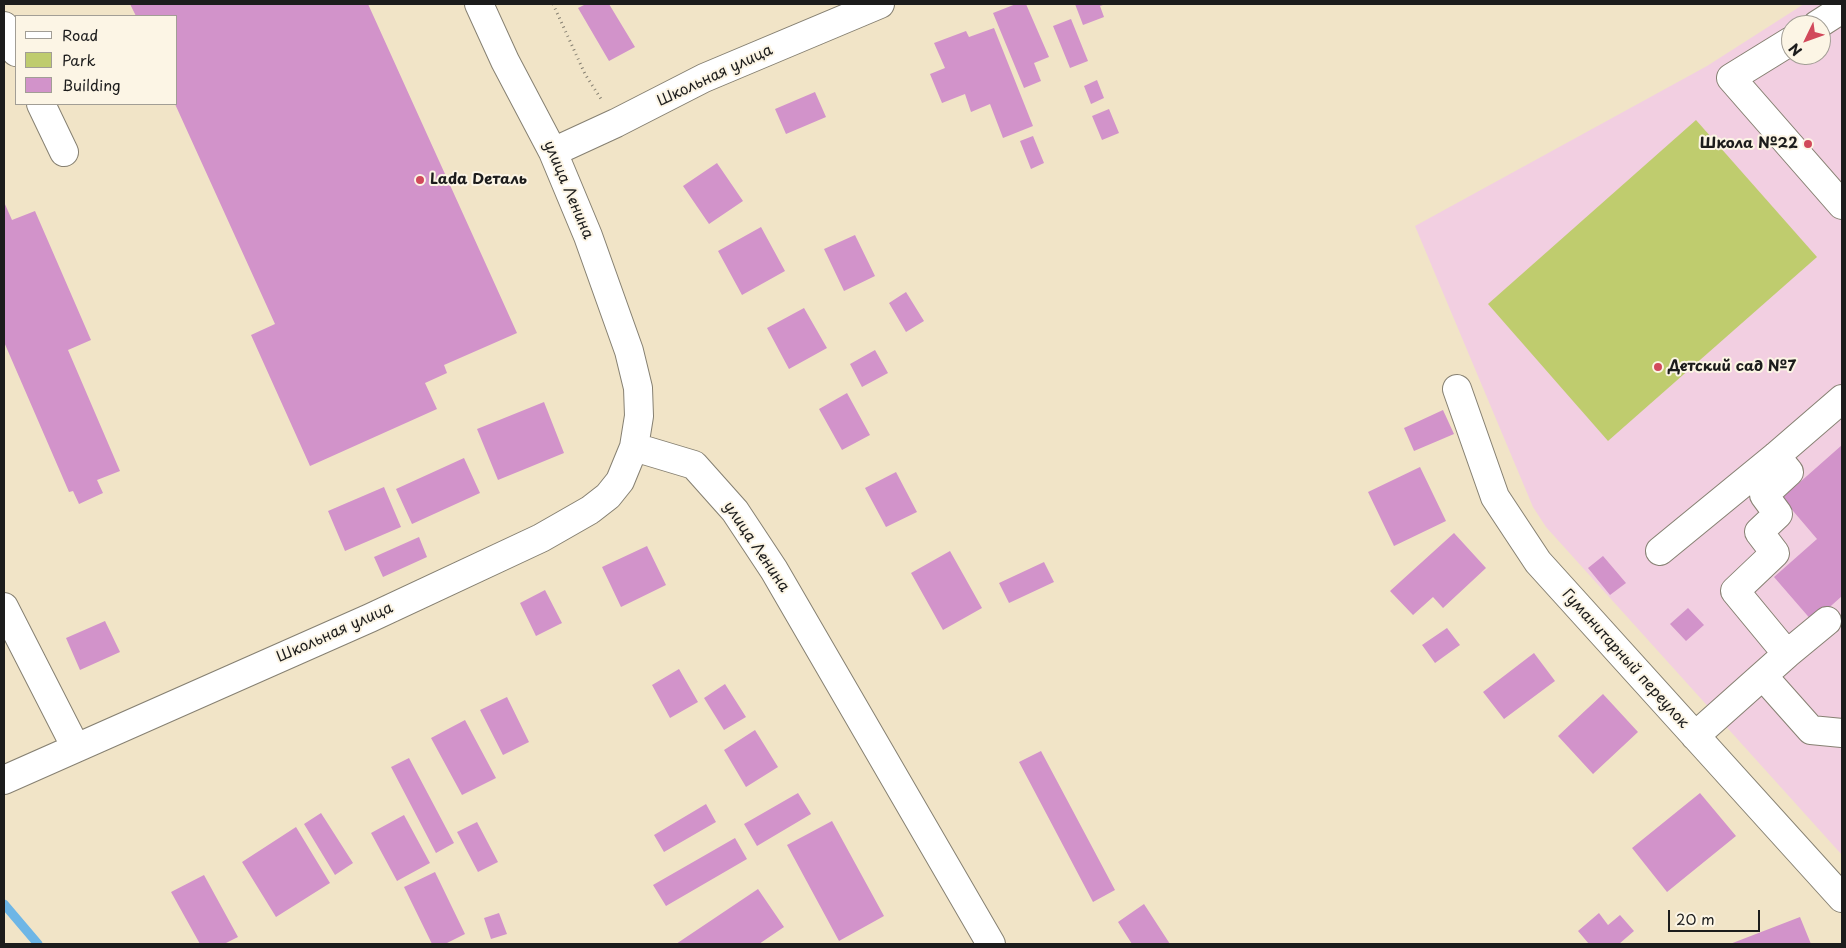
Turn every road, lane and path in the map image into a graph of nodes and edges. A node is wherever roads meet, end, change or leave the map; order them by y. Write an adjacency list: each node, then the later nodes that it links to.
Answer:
1 (479, 4): 12 (street, улица Ленина)
2 (553, 4): 10 (path)
3 (880, 4): 10 (street, Школьная улица)
4 (1842, 9): 5 (street)
5 (1831, 16)
6 (4, 26): 8 (street)
7 (1781, 47): 13 (street)
8 (15, 50)
9 (41, 105): 11 (street)
10 (616, 123): 12 (street, Школьная улица)
11 (64, 152)
12 (553, 152): 16 (street, улица Ленина)
13 (1842, 205)
14 (1457, 389): 24 (street, Гуманитарный переулок)
15 (1842, 399): 17 (street)
16 (634, 446): 25 (street, Школьная улица); 28 (street, улица Ленина)
17 (1776, 456): 18 (street); 21 (street)
18 (1660, 551)
19 (4, 607): 25 (street)
20 (1827, 621): 21 (street)
21 (1787, 654): 22 (street)
22 (1762, 676): 23 (street); 24 (street)
23 (1842, 733)
24 (1695, 736): 27 (street, Гуманитарный переулок)
25 (76, 748): 26 (street, Школьная улица)
26 (4, 780)
27 (1842, 898)
28 (991, 944)

